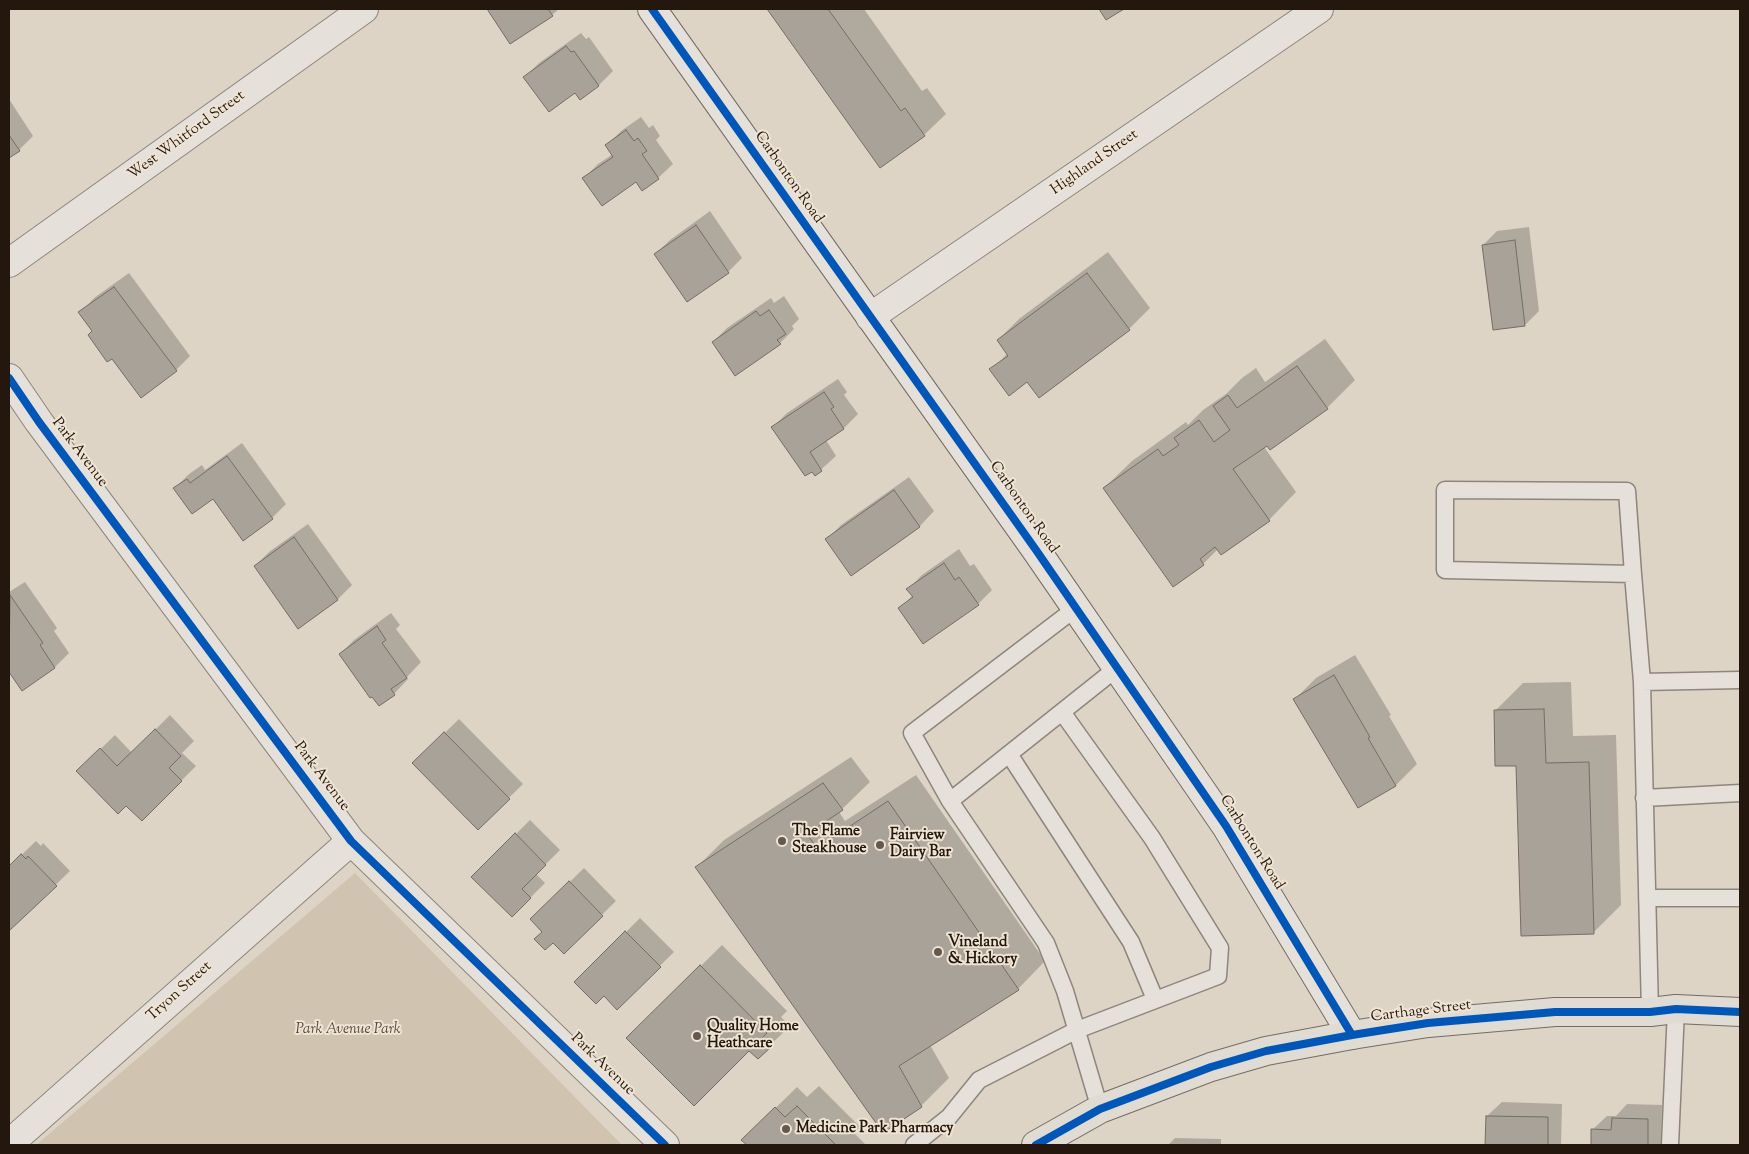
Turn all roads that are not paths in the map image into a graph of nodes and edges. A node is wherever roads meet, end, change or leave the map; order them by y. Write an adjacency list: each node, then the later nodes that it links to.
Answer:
1 (364, 9): 4 (street, West Whitford Street)
2 (652, 9): 5 (street, Carbonton Road)
3 (1320, 9): 5 (street, Highland Street)
4 (9, 264)
5 (870, 317): 8 (street, Carbonton Road)
6 (9, 378): 17 (street, Park Avenue)
7 (1633, 574): 7 (lane); 11 (lane)
8 (1076, 608): 9 (street, Carbonton Road); 16 (lane)
9 (1117, 668): 12 (lane); 24 (street, Carbonton Road)
10 (1740, 680): 11 (lane)
11 (1642, 682): 15 (lane)
12 (1062, 712): 13 (lane); 20 (lane)
13 (1010, 754): 16 (lane); 20 (lane)
14 (1740, 794): 15 (lane)
15 (1644, 798): 18 (lane)
16 (950, 801): 23 (lane)
17 (351, 840): 26 (street, Tryon Street); 27 (street, Park Avenue)
18 (1647, 898): 19 (lane); 21 (lane)
19 (1740, 898)
20 (1155, 999): 23 (lane)
21 (1663, 1011): 22 (main road, Carthage Street); 24 (main road, Carthage Street); 30 (lane)
22 (1740, 1012)
23 (1077, 1030): 25 (lane); 28 (lane)
24 (1352, 1035): 25 (main road, Carthage Street)
25 (1100, 1109): 29 (main road, Carthage Street)
26 (9, 1144)
27 (665, 1145)
28 (914, 1145)
29 (1036, 1145)
30 (1670, 1145)

